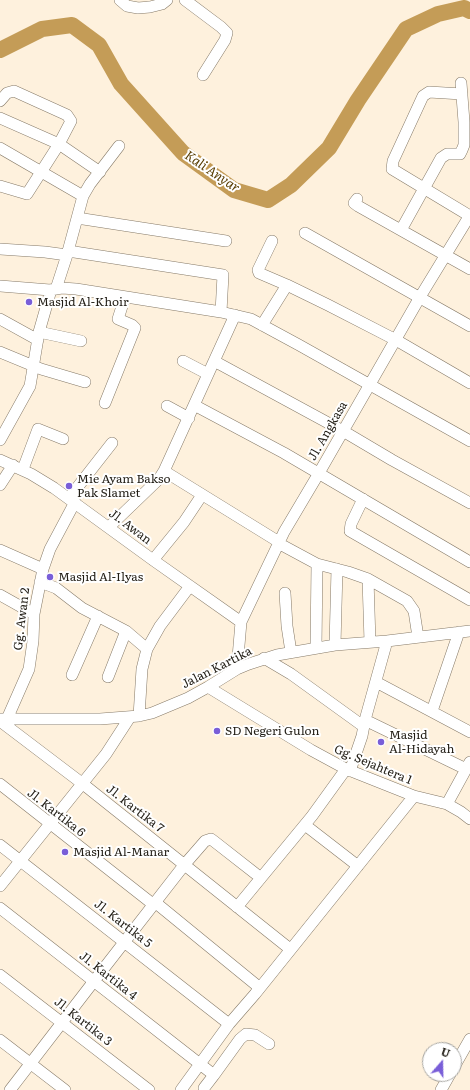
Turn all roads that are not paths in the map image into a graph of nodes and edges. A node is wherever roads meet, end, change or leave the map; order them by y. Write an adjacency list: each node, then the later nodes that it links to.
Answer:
1 (120, 0): 2 (street)
2 (167, 0)
3 (185, 0): 4 (street)
4 (203, 75)
5 (0, 101): 7 (street)
6 (0, 118): 7 (street)
7 (59, 144): 10 (street); 11 (street)
8 (119, 146): 11 (street)
9 (0, 148): 10 (street)
10 (42, 172): 12 (street); 14 (street)
11 (100, 172): 14 (street)
12 (0, 186)
13 (423, 188): 13 (street); 16 (street); 18 (street)
14 (83, 196): 17 (street)
15 (357, 199): 18 (street)
16 (470, 216): 24 (street, Jl. Angkasa)
17 (77, 218): 20 (street); 23 (street)
18 (401, 230): 24 (street)
19 (305, 233): 30 (street)
20 (226, 241)
21 (272, 241): 26 (street)
22 (0, 249): 23 (street)
23 (68, 253): 28 (street); 31 (street)
24 (445, 255): 25 (street); 30 (street, Jl. Angkasa)
25 (470, 269)
26 (287, 285): 34 (street); 37 (street)
27 (0, 286): 28 (street)
28 (54, 290): 29 (street); 36 (street)
29 (125, 297): 31 (street); 47 (street)
30 (420, 297): 35 (street); 37 (street, Jl. Angkasa)
31 (221, 312): 32 (street)
32 (234, 315): 34 (street); 41 (street)
33 (0, 319): 36 (street)
34 (262, 325): 46 (street)
35 (470, 326)
36 (39, 336): 38 (street); 42 (street)
37 (396, 340): 45 (street); 46 (street, Jl. Angkasa)
38 (81, 341)
39 (0, 352): 42 (street)
40 (183, 361): 43 (street)
41 (214, 361): 43 (street); 52 (street)
42 (34, 367): 44 (street); 51 (street)
43 (208, 374): 48 (street)
44 (86, 382)
45 (470, 383)
46 (370, 385): 52 (street, Jl. Angkasa); 55 (street)
47 (105, 403)
48 (194, 405): 50 (street); 60 (street)
49 (167, 406): 50 (street)
50 (189, 418): 59 (street)
51 (4, 422): 54 (street)
52 (343, 431): 60 (street, Jl. Angkasa); 65 (street)
53 (64, 439): 58 (street)
54 (0, 440)
55 (470, 441)
56 (112, 443): 64 (street, Gg. Awan 2)
57 (0, 460): 58 (street, Jl. Awan)
58 (18, 467): 61 (street); 64 (street, Jl. Awan)
59 (164, 471): 62 (street); 66 (street)
60 (319, 474): 63 (street); 67 (street, Jl. Angkasa)
61 (0, 485)
62 (202, 495): 67 (street); 69 (street)
63 (363, 499): 70 (street); 79 (street)
64 (72, 500): 66 (street, Jl. Awan); 72 (street, Gg. Awan 2)
65 (470, 503)
66 (109, 527): 69 (street, Jl. Awan)
67 (278, 542): 71 (street); 82 (street, Jl. Angkasa)
68 (0, 550): 72 (street)
69 (153, 560): 76 (street, Jl. Awan)
70 (470, 562)
71 (317, 564): 73 (street); 89 (street)
72 (43, 569): 75 (street, Gg. Awan 2)
73 (336, 569): 74 (street); 88 (street)
74 (368, 580): 85 (street); 87 (street)
75 (40, 582): 80 (street, Gg. Awan 2); 81 (street)
76 (190, 586): 82 (street, Jl. Awan); 90 (street)
77 (285, 593): 91 (street)
78 (0, 595): 80 (street)
79 (470, 600)
80 (34, 614): 100 (street, Gg. Awan 2)
81 (98, 616): 84 (street); 94 (street)
82 (241, 622): 93 (street, Jl. Angkasa)
83 (465, 631): 85 (street, Jalan Kartika); 98 (street)
84 (126, 632): 90 (street); 95 (street)
85 (418, 637): 86 (street, Jalan Kartika)
86 (387, 641): 87 (street, Jalan Kartika); 96 (street)
87 (370, 642): 88 (street, Jalan Kartika)
88 (335, 645): 89 (street, Jalan Kartika)
89 (316, 648): 91 (street, Jalan Kartika)
90 (148, 650): 99 (street)
91 (291, 652): 92 (street, Jalan Kartika)
92 (264, 658): 93 (street, Jalan Kartika); 101 (street)
93 (237, 669): 97 (street, Jalan Kartika)
94 (72, 675)
95 (108, 677)
96 (376, 682): 98 (street); 101 (street)
97 (208, 687): 99 (street, Jalan Kartika); 104 (street, Gg. Sejahtera 1)
98 (432, 711): 102 (street)
99 (134, 717): 100 (street, Jalan Kartika); 106 (street)
100 (2, 719): 106 (street, Jl. Kartika 7)
101 (364, 723): 103 (street); 104 (street)
102 (470, 732)
103 (468, 766): 108 (street)
104 (348, 770): 107 (street, Gg. Sejahtera 1); 111 (street)
105 (0, 784): 110 (street, Jl. Kartika 6)
106 (83, 784): 110 (street); 114 (street, Jl. Kartika 7)
107 (414, 796): 108 (street, Gg. Sejahtera 1); 115 (street)
108 (447, 804): 109 (street, Gg. Sejahtera 1)
109 (470, 819)
110 (50, 824): 113 (street); 118 (street, Jl. Kartika 6)
111 (305, 825): 115 (street); 116 (street)
112 (0, 845): 113 (street, Jl. Kartika 5)
113 (20, 860): 117 (street); 121 (street, Jl. Kartika 5)
114 (185, 864): 116 (street); 118 (street); 119 (street, Jl. Kartika 7)
115 (358, 866): 122 (street)
116 (261, 878): 119 (street)
117 (0, 886)
118 (155, 904): 121 (street); 125 (street, Jl. Kartika 6)
119 (237, 907): 122 (street, Jl. Kartika 7)
120 (0, 908): 124 (street, Jl. Kartika 4)
121 (124, 942): 124 (street); 127 (street, Jl. Kartika 5)
122 (290, 949): 125 (street)
123 (0, 975): 126 (street, Jl. Kartika 3)
124 (94, 981): 126 (street); 133 (street, Jl. Kartika 4)
125 (260, 988): 127 (street)
126 (62, 1023): 132 (street); 138 (street, Jl. Kartika 3)
127 (229, 1024): 133 (street)
128 (470, 1039): 131 (street)
129 (0, 1040): 132 (street)
130 (270, 1044): 134 (street)
131 (462, 1053)
132 (31, 1064): 136 (street); 137 (street)
133 (199, 1065): 134 (street, Jl. Kartika 4); 139 (street)
134 (214, 1076): 135 (street)
135 (204, 1088)
136 (10, 1090)
137 (65, 1090)
138 (149, 1090)
139 (180, 1090)

